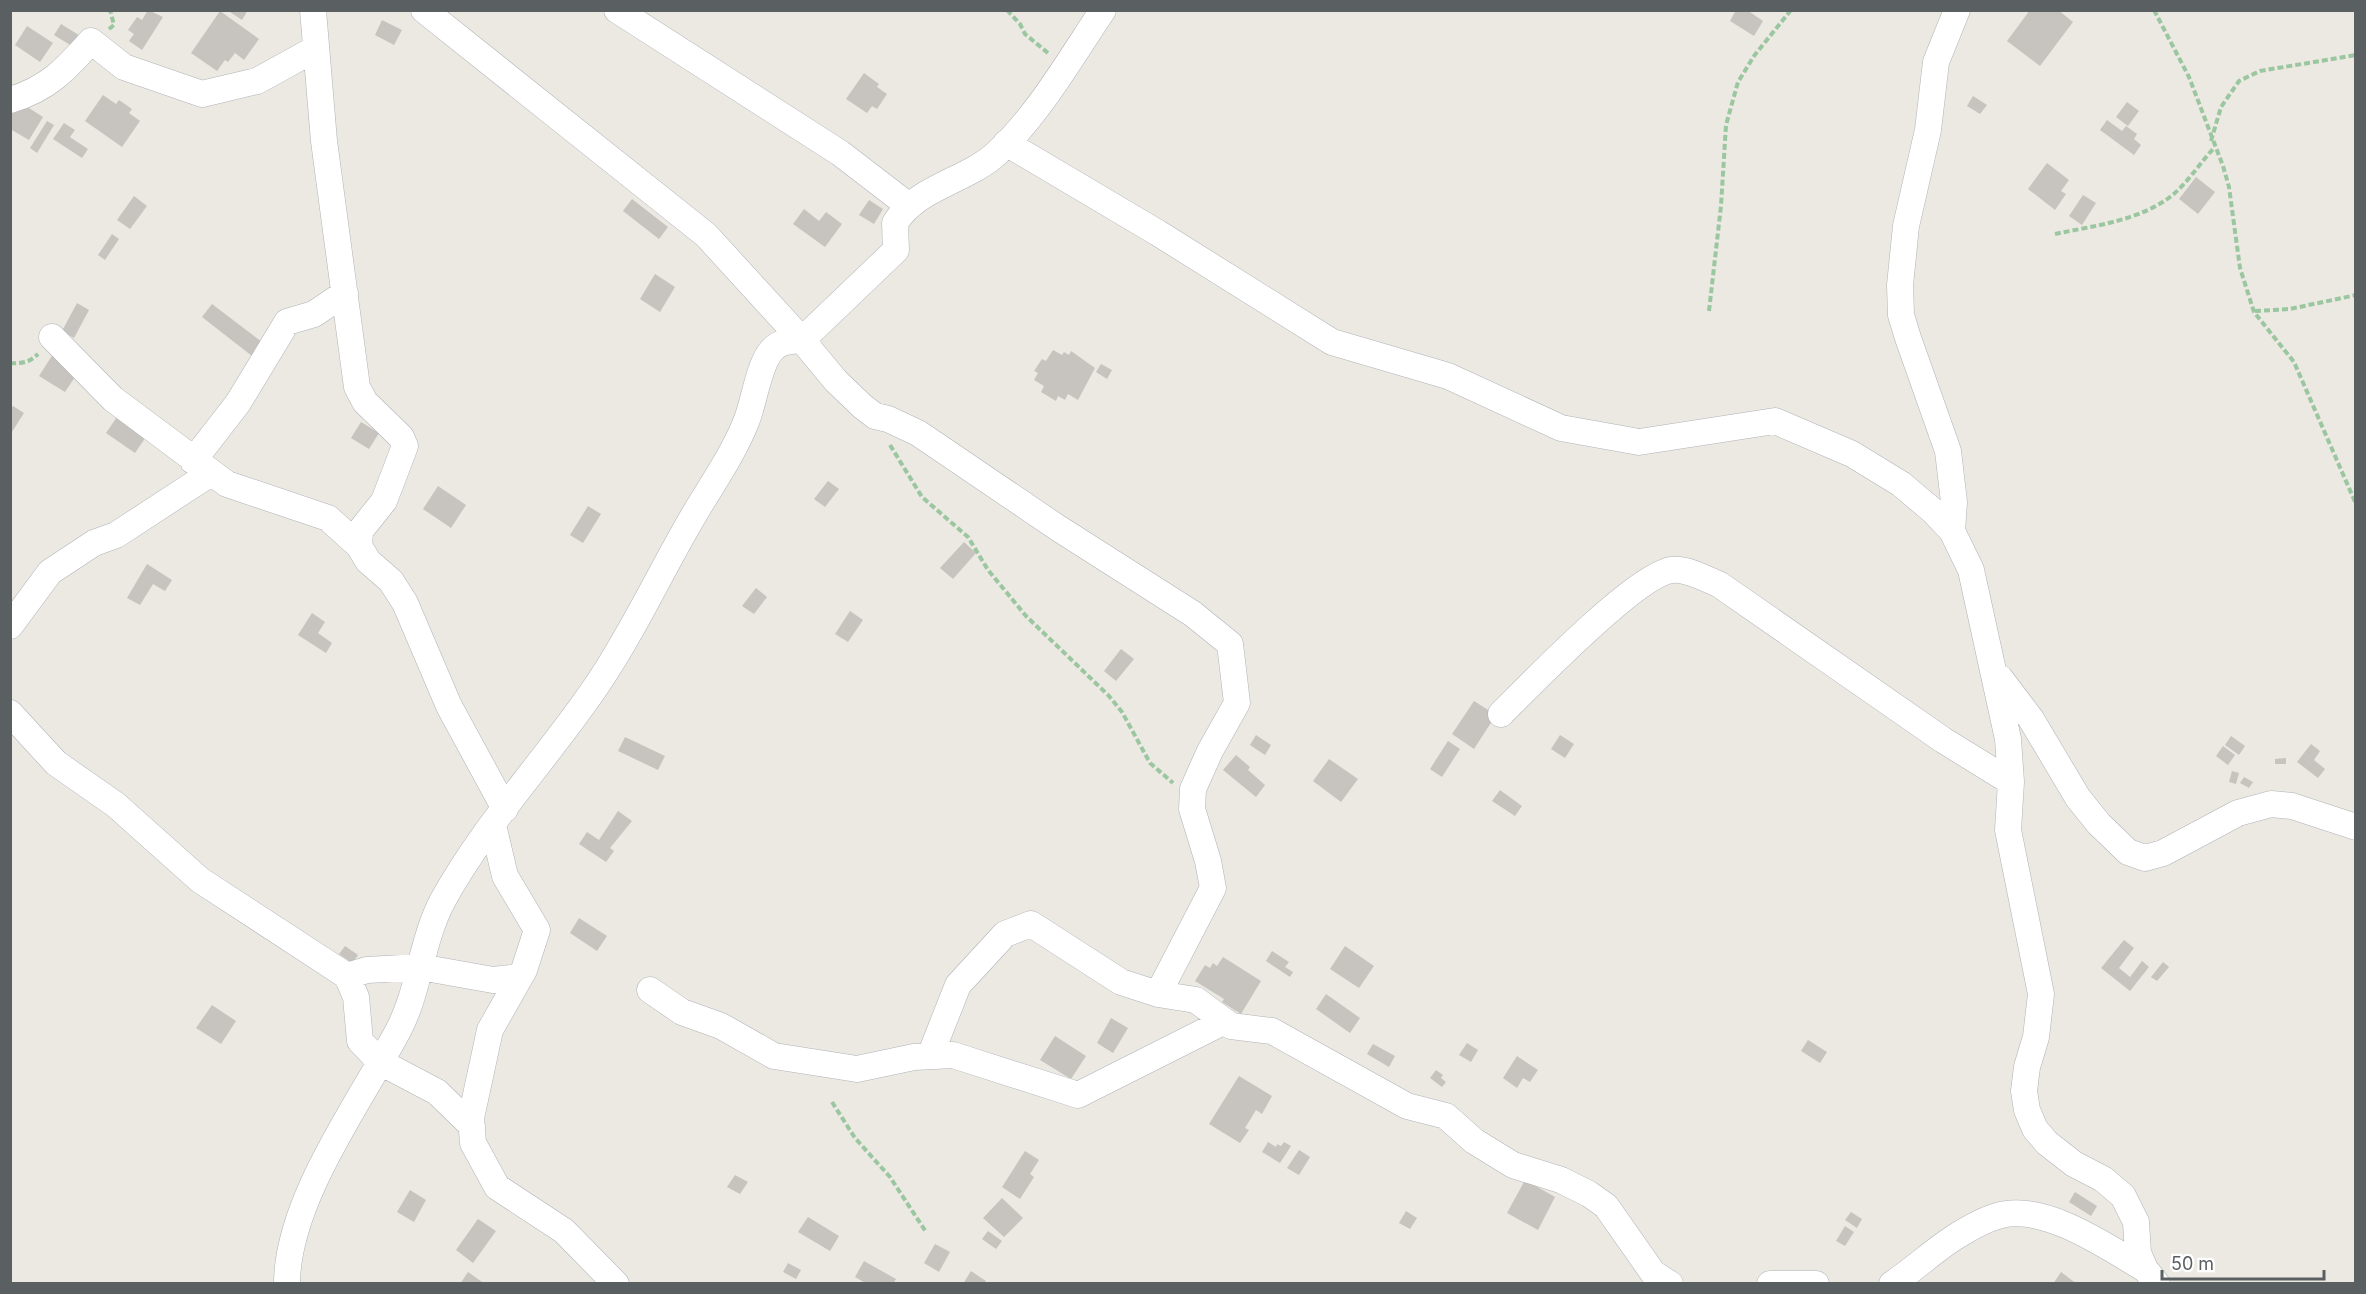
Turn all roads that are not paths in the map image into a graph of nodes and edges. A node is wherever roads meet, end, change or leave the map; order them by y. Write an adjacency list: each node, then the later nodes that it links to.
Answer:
1 (313, 10): 6 (street)
2 (424, 10): 12 (street)
3 (617, 10): 9 (street)
4 (1103, 10): 8 (street)
5 (1958, 10): 14 (street)
6 (315, 49): 7 (street); 10 (street)
7 (10, 100)
8 (1006, 143): 9 (street); 14 (street)
9 (909, 206): 12 (street)
10 (345, 293): 13 (street); 15 (street)
11 (52, 337): 13 (street)
12 (802, 340): 21 (street); 27 (street)
13 (202, 467): 15 (street); 16 (street)
14 (1952, 531): 17 (street)
15 (359, 546): 21 (street)
16 (10, 626)
17 (1992, 668): 20 (street); 22 (street)
18 (10, 713): 24 (street)
19 (1501, 714): 20 (street)
20 (2011, 782): 32 (street)
21 (499, 817): 23 (street); 25 (street)
22 (2355, 826)
23 (420, 967): 24 (street); 25 (street); 30 (street)
24 (347, 976): 30 (street)
25 (520, 977): 31 (street)
26 (650, 990): 29 (street)
27 (1158, 994): 28 (street); 29 (street)
28 (1225, 1021): 29 (street); 35 (street)
29 (930, 1056)
30 (380, 1062): 31 (street); 33 (street)
31 (472, 1126): 34 (street)
32 (2151, 1276): 38 (street)
33 (287, 1284)
34 (616, 1284)
35 (1670, 1284)
36 (1770, 1284): 37 (street)
37 (1816, 1284)
38 (1892, 1284)

